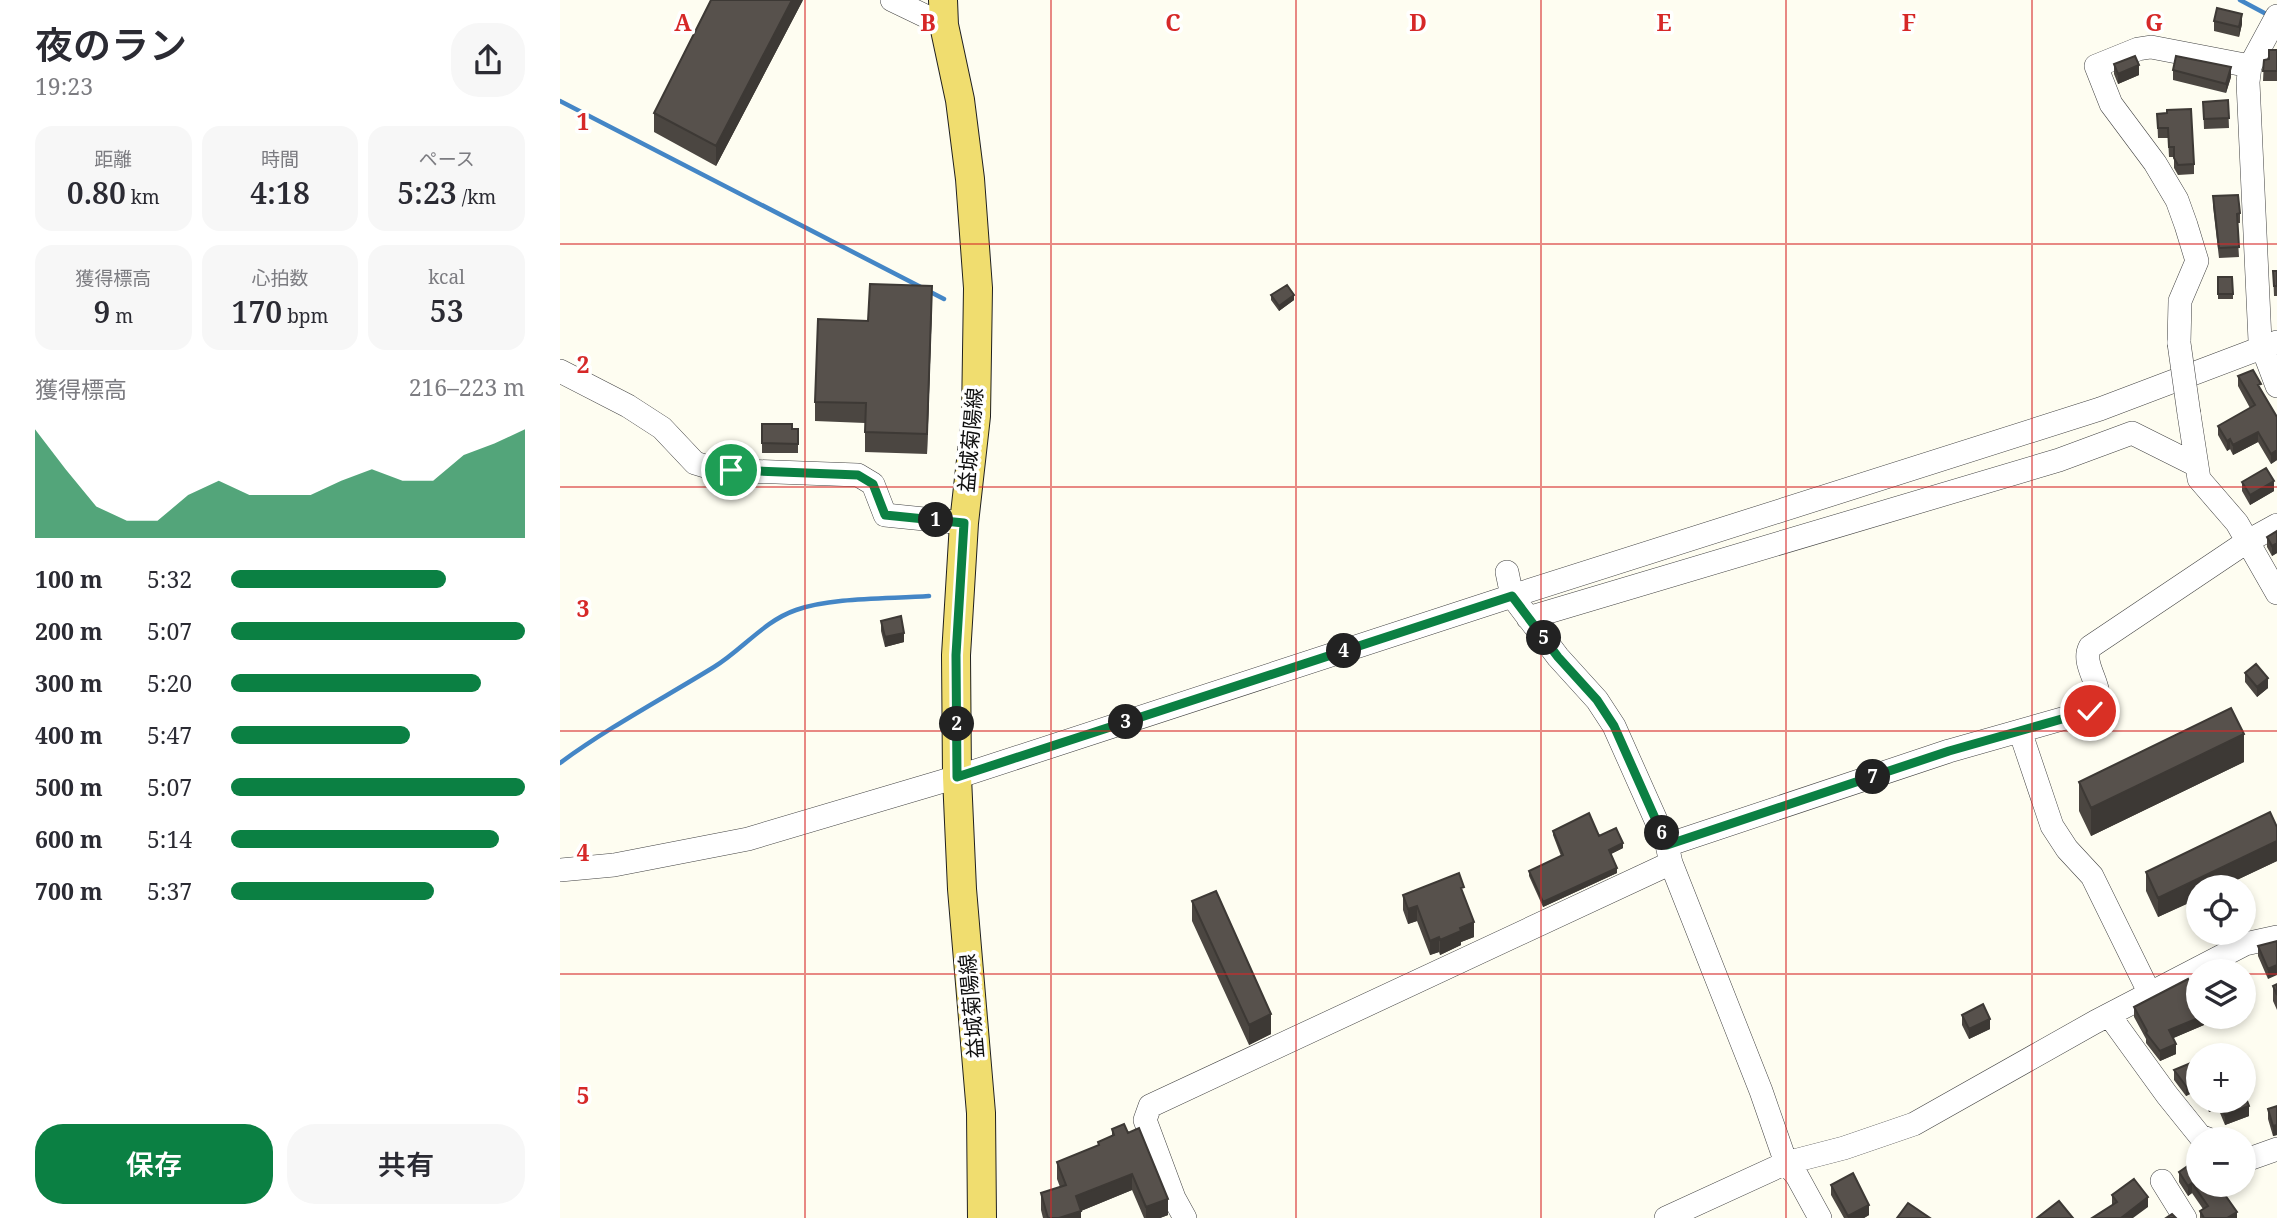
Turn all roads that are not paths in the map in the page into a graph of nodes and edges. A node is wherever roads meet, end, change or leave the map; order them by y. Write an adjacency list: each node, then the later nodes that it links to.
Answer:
1 (892, 0): 2 (street)
2 (944, 12): 9 (main road, 益城菊陽線)
3 (2277, 16): 4 (street)
4 (2254, 56): 5 (street); 8 (street, bridge)
5 (2269, 346): 7 (street); 14 (street)
6 (560, 371): 9 (street)
7 (2277, 386)
8 (2196, 465): 11 (street); 15 (street)
9 (964, 523): 17 (main road, 益城菊陽線)
10 (2277, 525): 11 (street)
11 (2248, 541): 13 (street); 16 (street)
12 (1507, 572): 14 (street)
13 (2277, 593)
14 (1512, 596): 15 (street); 17 (street)
15 (1528, 618): 18 (street)
16 (2020, 731): 18 (street); 21 (street)
17 (957, 777): 19 (street); 28 (main road, 益城菊陽線)
18 (1669, 854): 26 (street); 29 (street)
19 (560, 870)
20 (2277, 937): 21 (street)
21 (2150, 994): 22 (street)
22 (2109, 1015): 23 (street); 26 (street)
23 (2193, 1127)
24 (2277, 1149): 25 (street)
25 (2256, 1156)
26 (1786, 1163): 30 (street); 31 (street)
27 (2162, 1181): 32 (street)
28 (982, 1218)
29 (1185, 1218)
30 (1666, 1218)
31 (1820, 1218)
32 (2185, 1218)

